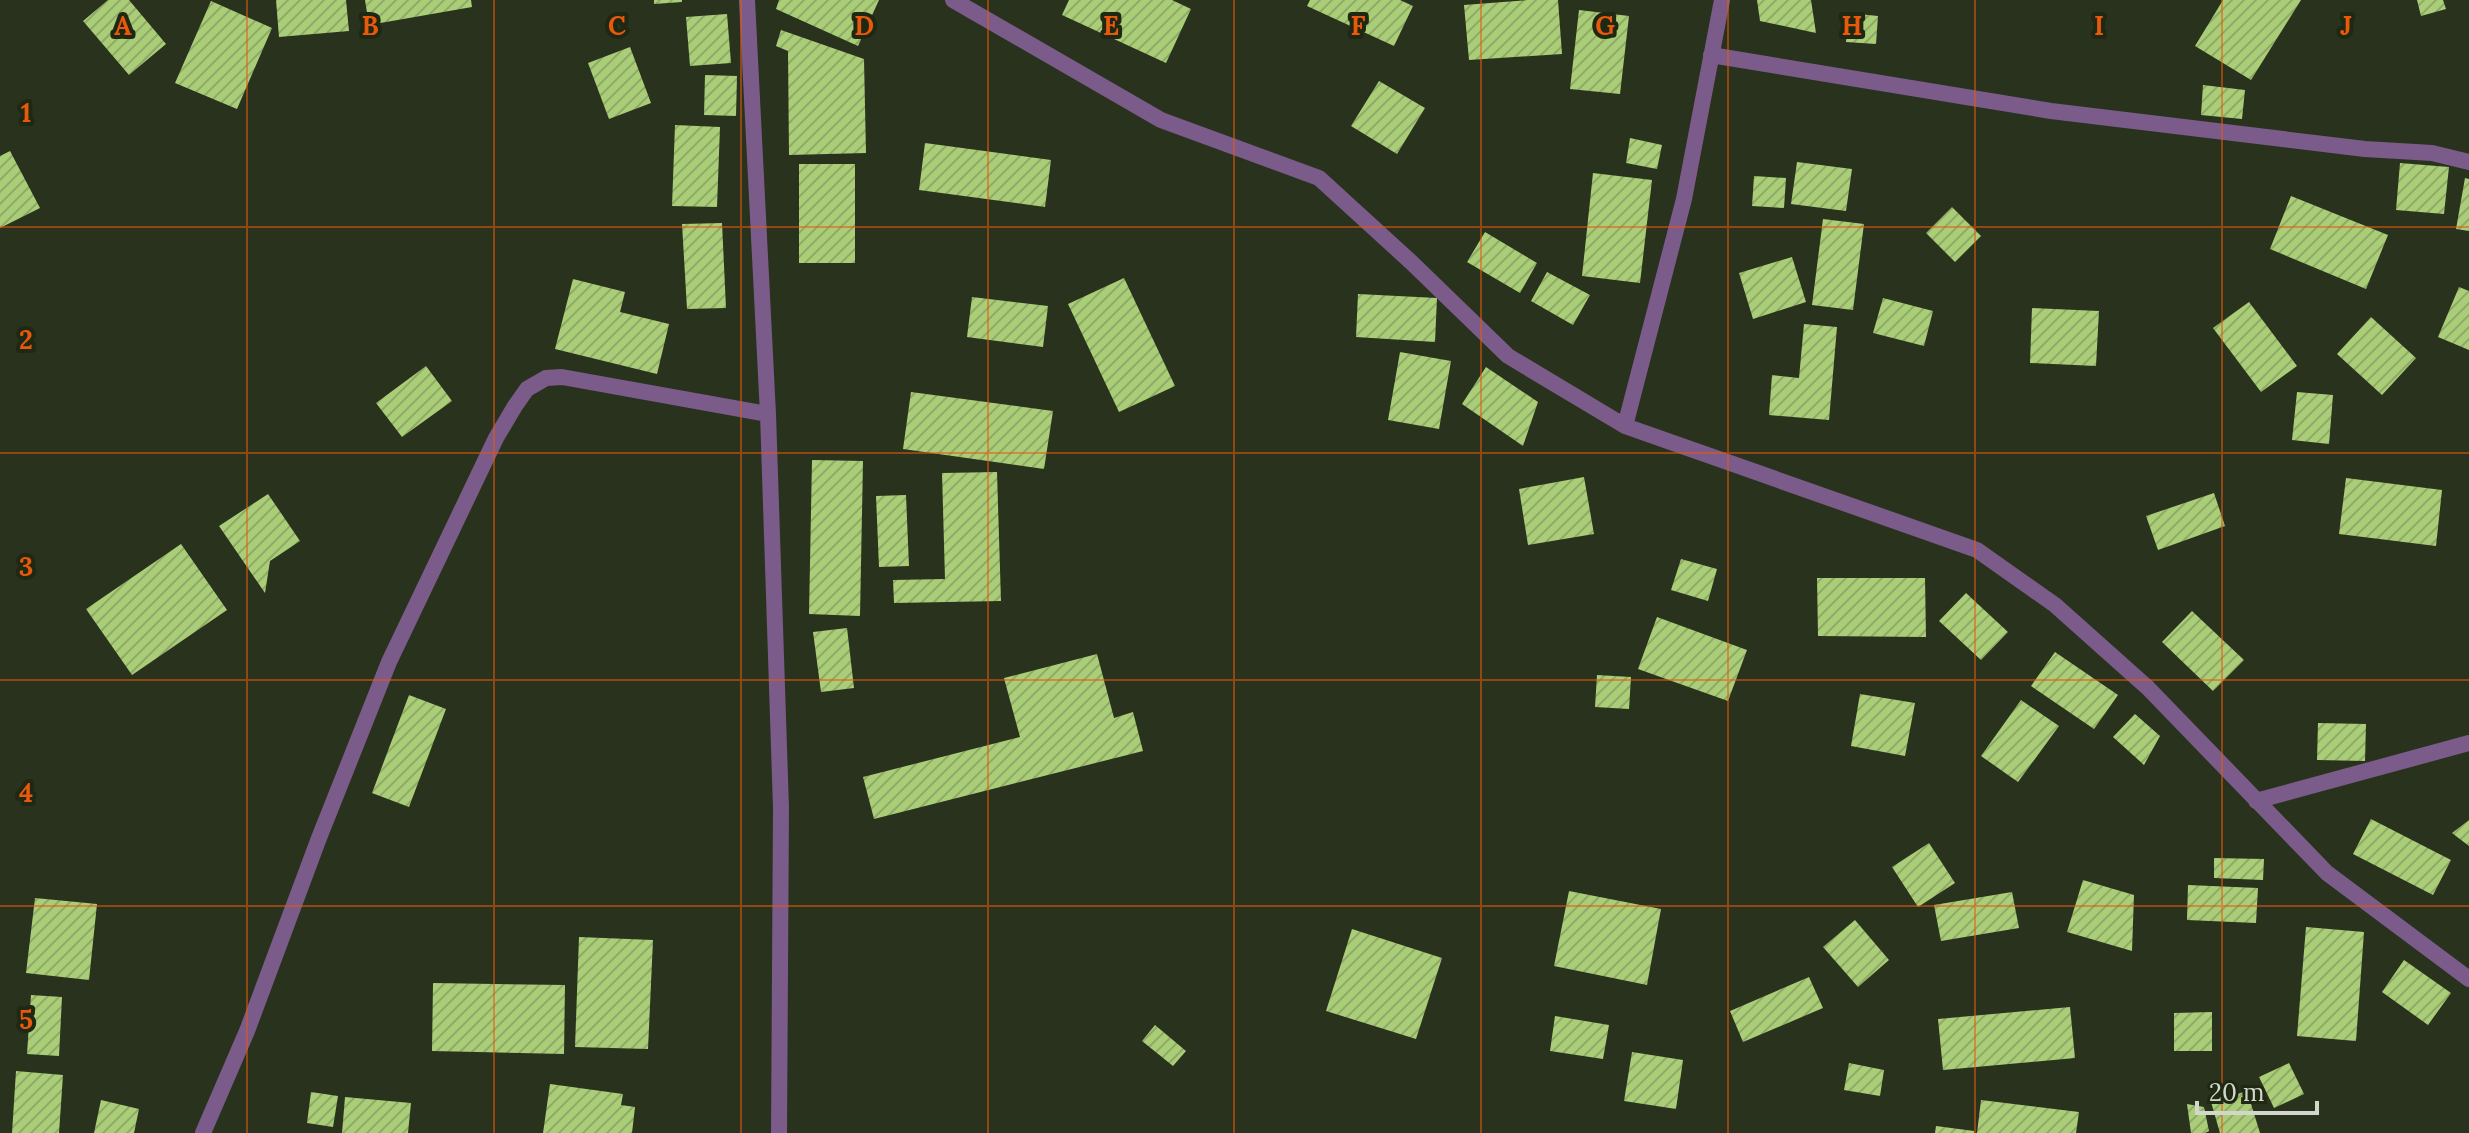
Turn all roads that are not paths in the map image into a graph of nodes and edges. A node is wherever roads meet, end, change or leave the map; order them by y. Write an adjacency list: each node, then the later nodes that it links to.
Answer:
1 (747, 0): 6 (street)
2 (953, 0): 7 (street)
3 (1722, 0): 4 (street)
4 (1711, 55): 5 (street); 7 (street)
5 (2469, 162)
6 (768, 414): 11 (street); 12 (street)
7 (1625, 426): 9 (street)
8 (2469, 743): 9 (street)
9 (2256, 801): 10 (street)
10 (2469, 979)
11 (203, 1133)
12 (779, 1133)

